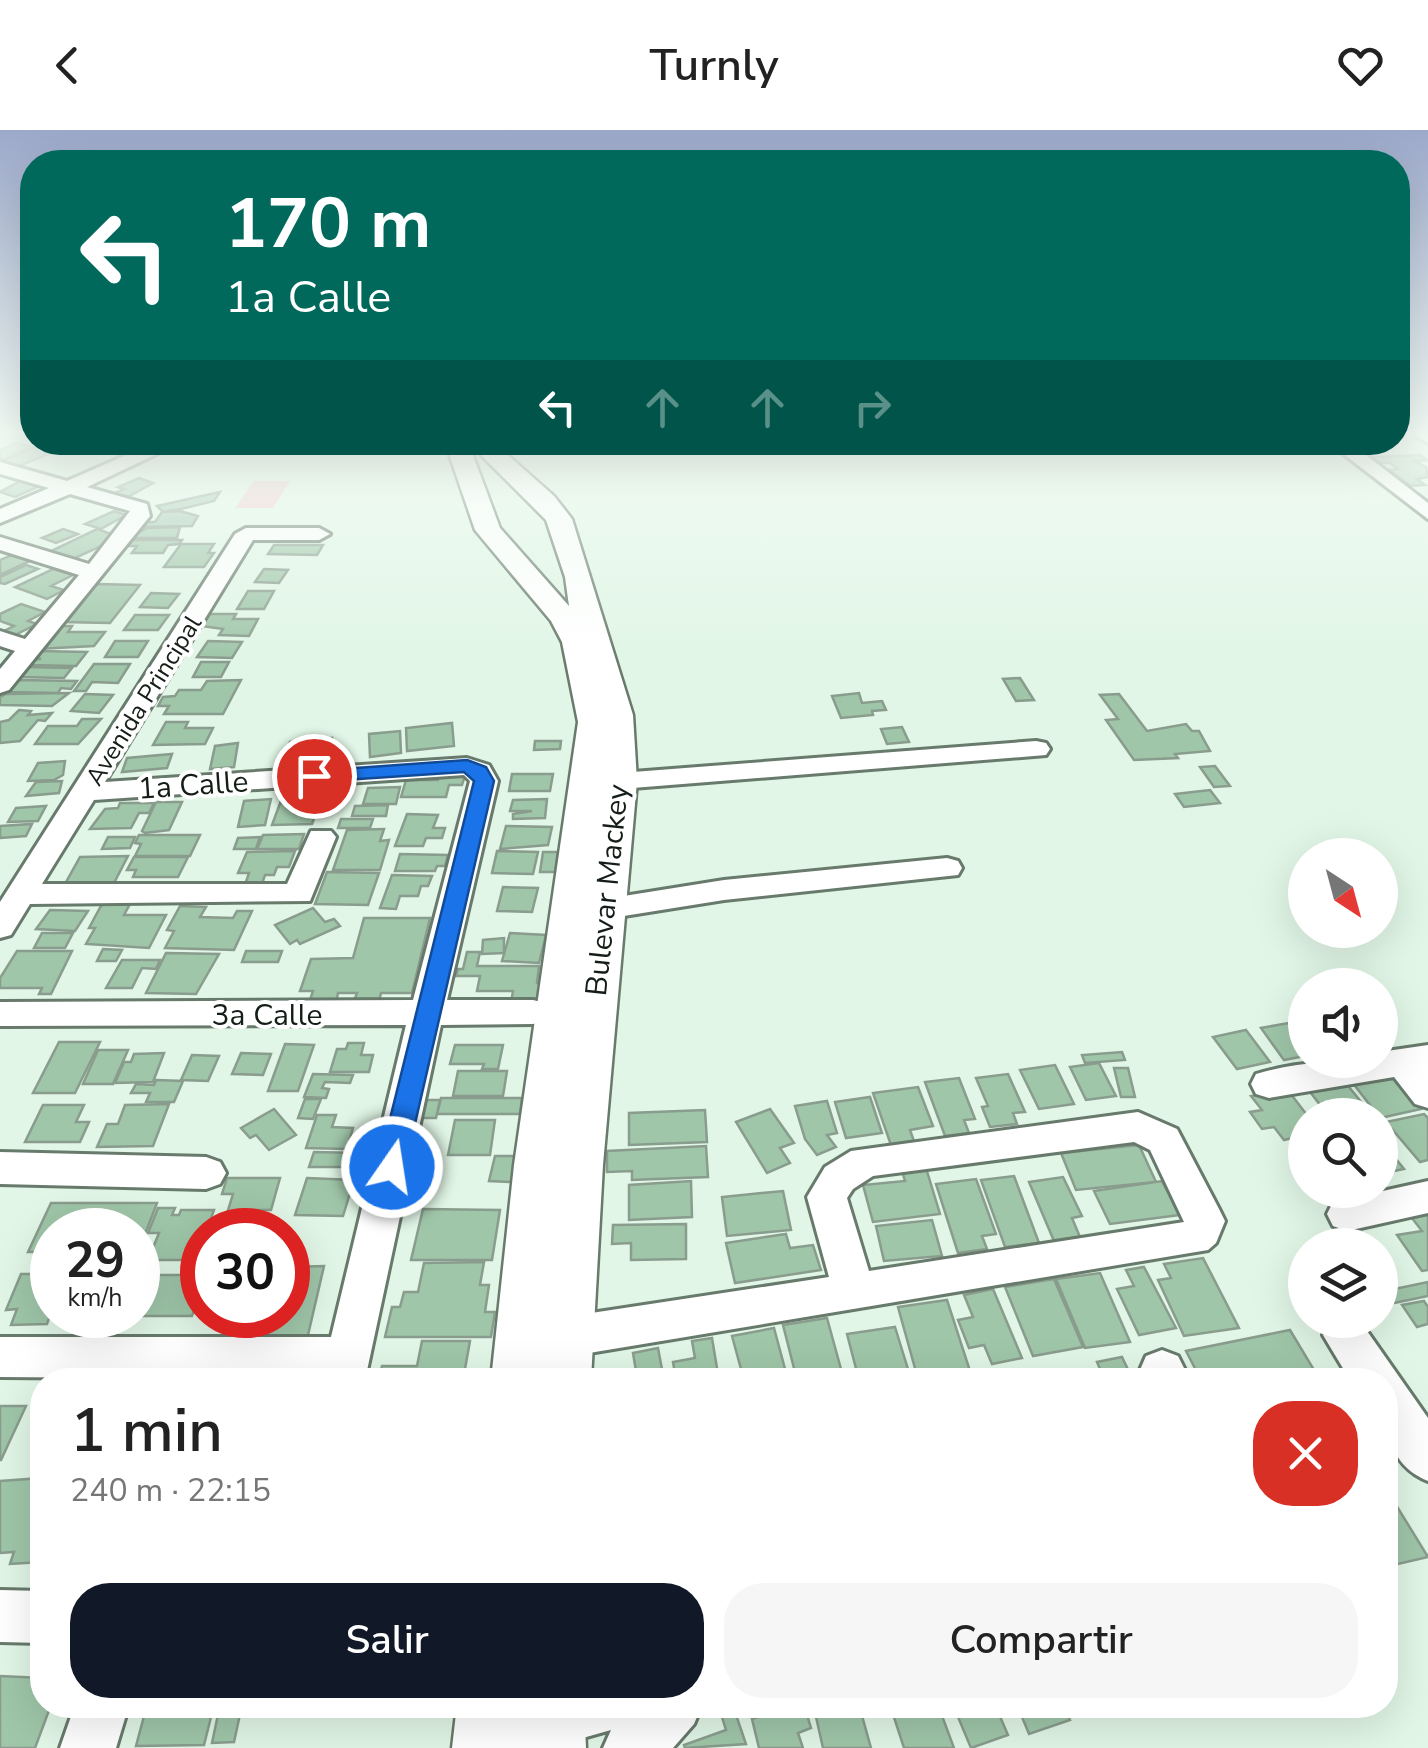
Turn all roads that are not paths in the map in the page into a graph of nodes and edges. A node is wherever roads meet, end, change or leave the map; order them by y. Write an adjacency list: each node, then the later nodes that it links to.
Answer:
1 (140, 510): 8 (street)
2 (502, 510): 5 (main road, Bulevar Mackey)
3 (530, 510): 5 (main road)
4 (552, 510): 9 (main road, Bulevar Mackey)
5 (513, 526): 9 (main road); 36 (main road, Bulevar Mackey)
6 (319, 534): 15 (street, Avenida Principal)
7 (0, 543): 8 (street)
8 (95, 573): 11 (street)
9 (584, 610): 14 (main road, Bulevar Mackey)
10 (0, 638): 11 (street)
11 (31, 649): 12 (street)
12 (0, 685)
13 (1036, 750): 14 (street)
14 (620, 781): 19 (main road, Bulevar Mackey)
15 (86, 792): 18 (street, Avenida Principal); 23 (street, 1a Calle)
16 (321, 838): 18 (street)
17 (947, 868): 19 (street)
18 (21, 894): 20 (street, Avenida Principal)
19 (605, 909): 34 (main road, Bulevar Mackey)
20 (0, 927)
21 (533, 1012): 23 (street, 3a Calle)
22 (0, 1014): 23 (street, 3a Calle)
23 (426, 1015): 35 (street)
24 (1415, 1060): 25 (street); 26 (street)
25 (1269, 1084)
26 (1428, 1094)
27 (0, 1168): 28 (street)
28 (206, 1173)
29 (1428, 1198): 30 (street)
30 (1347, 1214)
31 (854, 1291): 31 (street); 34 (street)
32 (1347, 1338): 37 (street)
33 (0, 1356): 35 (street)
34 (564, 1359)
35 (346, 1368)
36 (519, 1368)
37 (1368, 1368)
38 (1398, 1413): 39 (street)
39 (1428, 1458)
40 (0, 1616): 41 (street)
41 (30, 1617)
42 (98, 1718): 45 (street)
43 (548, 1718): 46 (main road)
44 (663, 1718): 47 (street)
45 (88, 1748)
46 (486, 1748)
47 (631, 1748)

